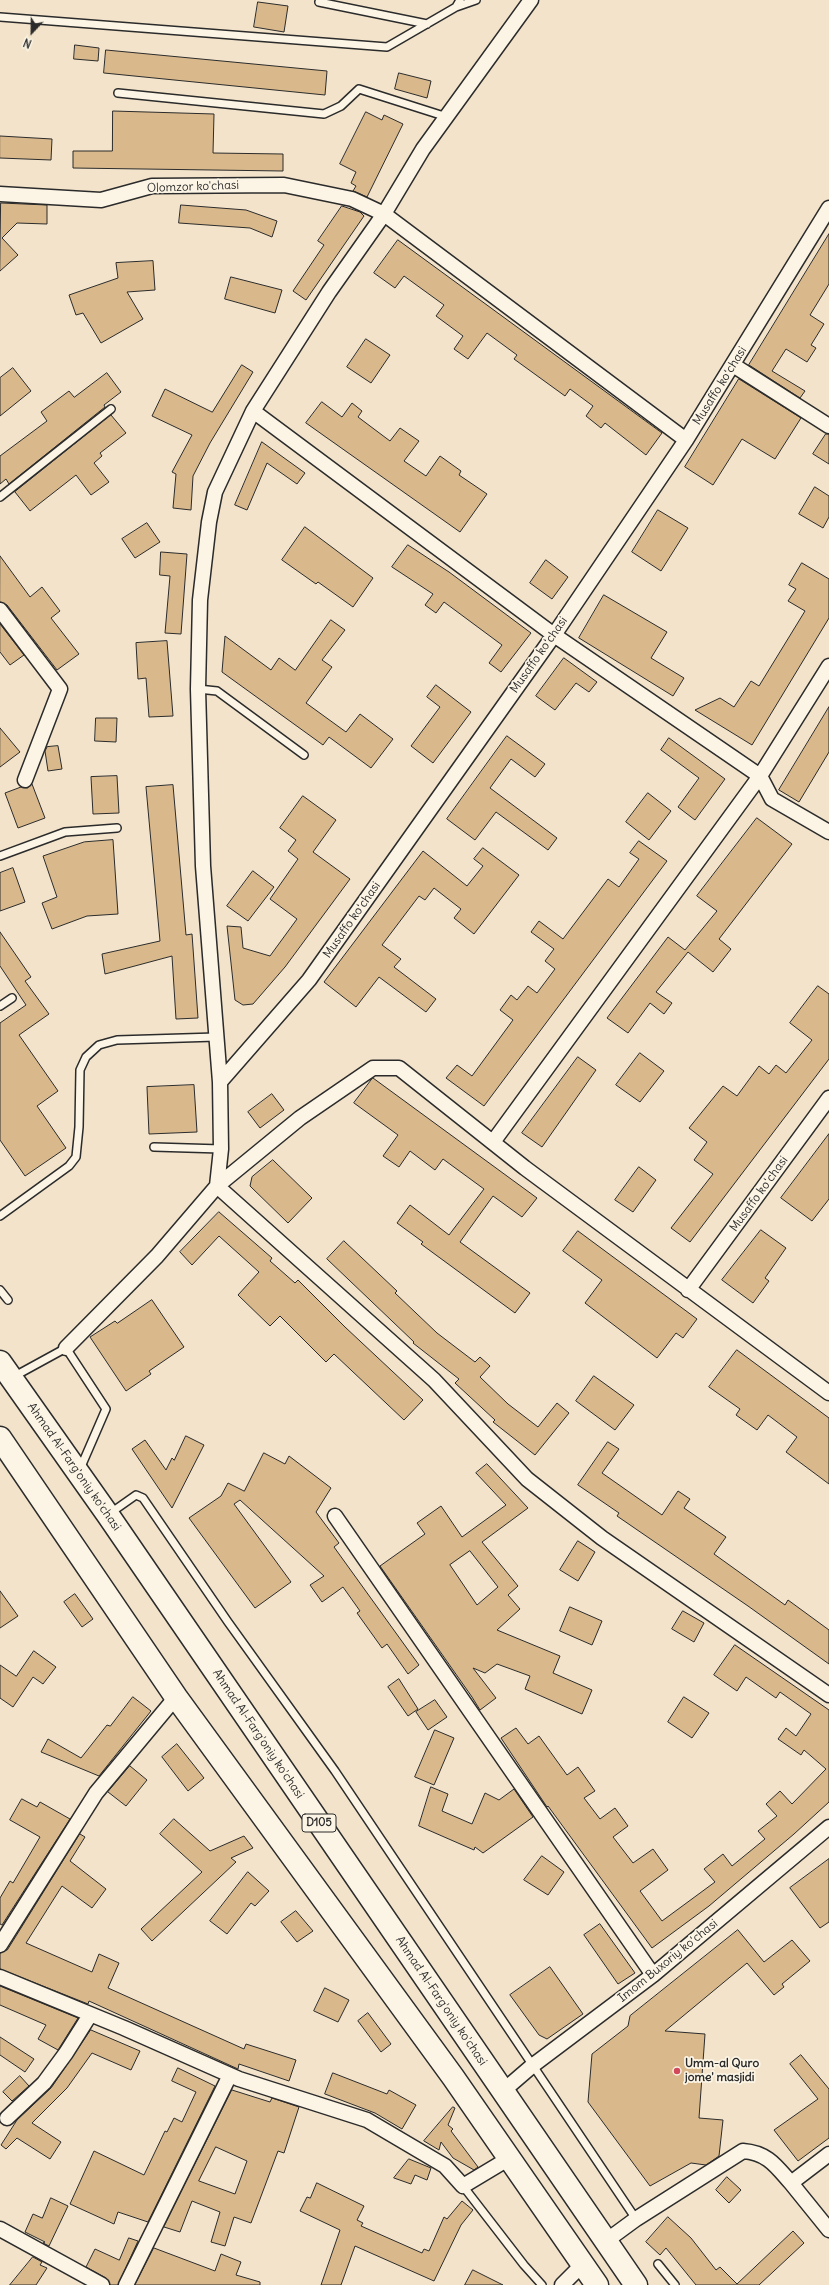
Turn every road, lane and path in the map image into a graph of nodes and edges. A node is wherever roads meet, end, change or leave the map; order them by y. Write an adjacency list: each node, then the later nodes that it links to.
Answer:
1 (476, 0): 4 (lane)
2 (531, 0): 8 (street)
3 (319, 2): 6 (lane)
4 (458, 3): 6 (lane)
5 (0, 17): 6 (lane)
6 (427, 24)
7 (118, 93): 8 (lane)
8 (446, 117): 11 (street)
9 (0, 194): 11 (street, Olomzor ko'chasi)
10 (829, 208): 12 (street, Musaffo koʻchasi)
11 (384, 214): 14 (street); 16 (street, Olomzor ko'chasi)
12 (733, 365): 15 (street); 16 (street, Musaffo koʻchasi)
13 (111, 409): 17 (lane)
14 (253, 411): 19 (street); 21 (street)
15 (829, 426)
16 (686, 440): 19 (street, Musaffo koʻchasi)
17 (0, 497)
18 (0, 610): 24 (street)
19 (554, 635): 23 (street); 31 (street, Musaffo koʻchasi)
20 (829, 666): 23 (street)
21 (198, 689): 22 (lane); 30 (street)
22 (304, 756)
23 (760, 776): 26 (street); 33 (street)
24 (25, 780)
25 (117, 828): 27 (lane)
26 (829, 832)
27 (0, 856)
28 (12, 998): 29 (lane)
29 (0, 1006)
30 (216, 1037): 31 (street); 37 (lane)
31 (220, 1082): 35 (street)
32 (829, 1098): 39 (street, Musaffo koʻchasi)
33 (493, 1142): 36 (street); 39 (street)
34 (154, 1147): 35 (lane)
35 (221, 1149): 36 (street)
36 (217, 1186): 41 (street); 48 (street)
37 (1, 1213)
38 (0, 1290): 40 (lane)
39 (688, 1290): 43 (street)
40 (8, 1300)
41 (66, 1348): 42 (lane); 45 (lane)
42 (6, 1370): 45 (highway, Ahmad Al-Farg'oniy ko'chasi / D105)
43 (829, 1393)
44 (0, 1438): 49 (highway)
45 (78, 1473): 46 (highway, Ahmad Al-Farg'oniy ko'chasi / D105)
46 (108, 1515): 55 (lane); 57 (highway, Ahmad Al-Farg'oniy ko'chasi / D105)
47 (335, 1516): 52 (street)
48 (829, 1695)
49 (176, 1697): 51 (street); 60 (highway)
50 (829, 1827): 52 (street, Imom Buxoriy koʻchasi)
51 (0, 1946)
52 (653, 1974): 55 (street, Imom Buxoriy koʻchasi)
53 (0, 1977): 54 (street)
54 (90, 2015): 56 (street); 58 (street)
55 (532, 2066): 57 (street, Imom Buxoriy koʻchasi); 63 (lane)
56 (230, 2075): 62 (street); 70 (street)
57 (503, 2091): 66 (highway, Ahmad Al-Farg'oniy ko'chasi / D105)
58 (7, 2118)
59 (829, 2154): 61 (street)
60 (508, 2159): 62 (street); 67 (highway)
61 (791, 2183): 63 (street); 65 (street)
62 (463, 2186): 71 (lane)
63 (636, 2219): 66 (street)
64 (0, 2229): 69 (street)
65 (829, 2230)
66 (606, 2241): 74 (highway, Ahmad Al-Farg'oniy ko'chasi / D105)
67 (583, 2264): 72 (street); 73 (highway)
68 (658, 2264): 75 (lane)
69 (102, 2285)
70 (126, 2285)
71 (542, 2285)
72 (562, 2285)
73 (597, 2285)
74 (636, 2285)
75 (675, 2285)

